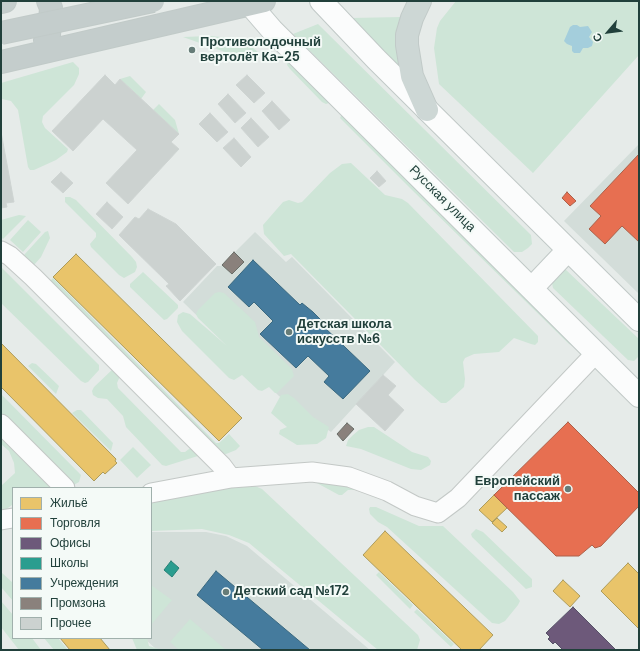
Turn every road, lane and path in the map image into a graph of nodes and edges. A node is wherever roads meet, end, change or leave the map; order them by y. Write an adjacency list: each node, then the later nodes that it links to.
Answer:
1 (5, 1): 6 (highway)
2 (48, 1): 9 (highway)
3 (153, 1): 8 (highway, bridge)
4 (321, 1): 11 (main road)
5 (420, 1): 11 (main road)
6 (1, 2)
7 (253, 2): 9 (highway); 14 (main road, Русская улица)
8 (1, 33)
9 (35, 54): 10 (highway)
10 (1, 62)
11 (427, 110): 12 (main road)
12 (568, 250): 14 (main road); 15 (main road)
13 (1, 251): 19 (street)
14 (532, 288): 16 (main road, Русская улица)
15 (639, 320)
16 (596, 353): 17 (main road, Русская улица); 19 (street)
17 (639, 396)
18 (1, 424): 20 (street)
19 (231, 478): 21 (street)
20 (64, 487)
21 (152, 493)
22 (12, 518): 23 (street)
23 (1, 520)

